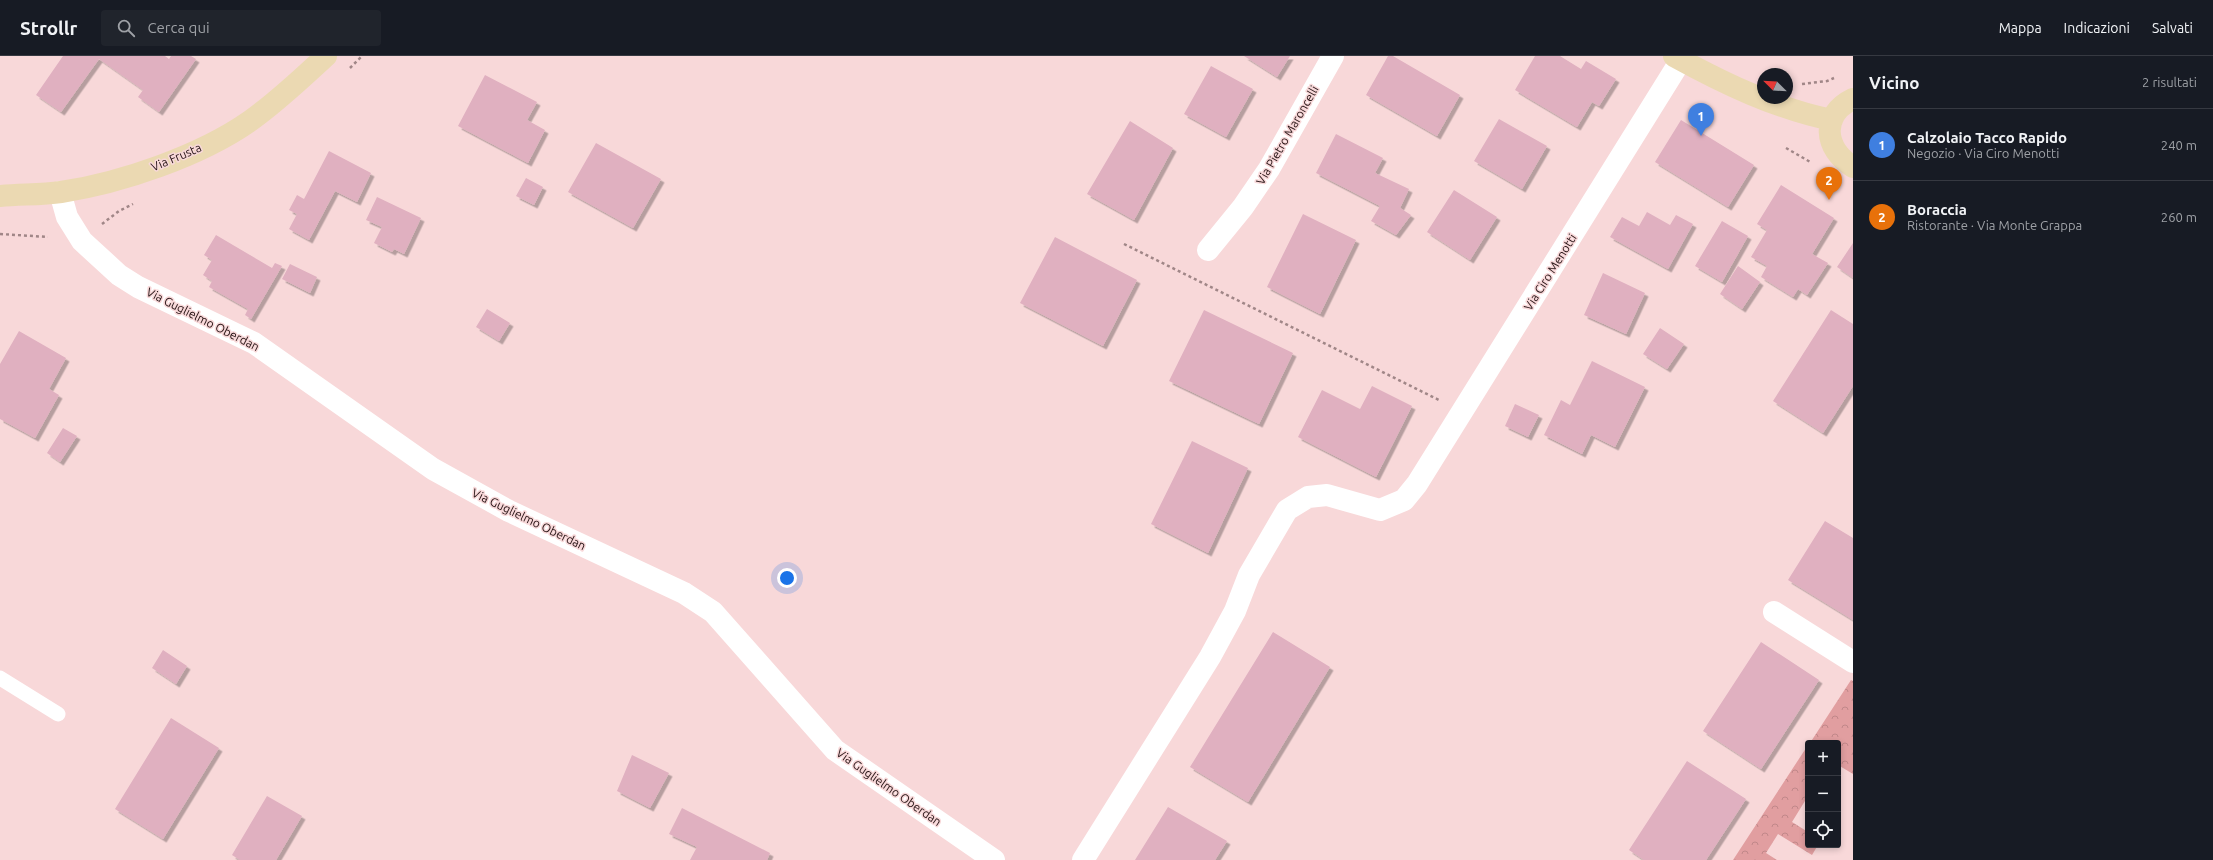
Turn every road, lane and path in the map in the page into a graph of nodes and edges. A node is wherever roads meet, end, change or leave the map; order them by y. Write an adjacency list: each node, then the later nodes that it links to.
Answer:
1 (326, 56): 9 (street, Via Frusta)
2 (1333, 56): 14 (street, Via Pietro Maroncelli)
3 (1678, 58): 7 (street); 21 (street, Via Ciro Menotti)
4 (1839, 76): 5 (path)
5 (1794, 82)
6 (1853, 99): 7 (street)
7 (1832, 120): 8 (street)
8 (1853, 167)
9 (60, 192): 10 (street, Via Frusta); 20 (street, Via Guglielmo Oberdan)
10 (0, 196)
11 (0, 234): 12 (path)
12 (50, 238)
13 (1124, 244): 15 (path)
14 (1208, 250)
15 (1441, 400)
16 (1774, 612): 17 (street)
17 (1853, 662)
18 (0, 678): 19 (lane)
19 (58, 714)
20 (994, 860)
21 (1083, 860)

